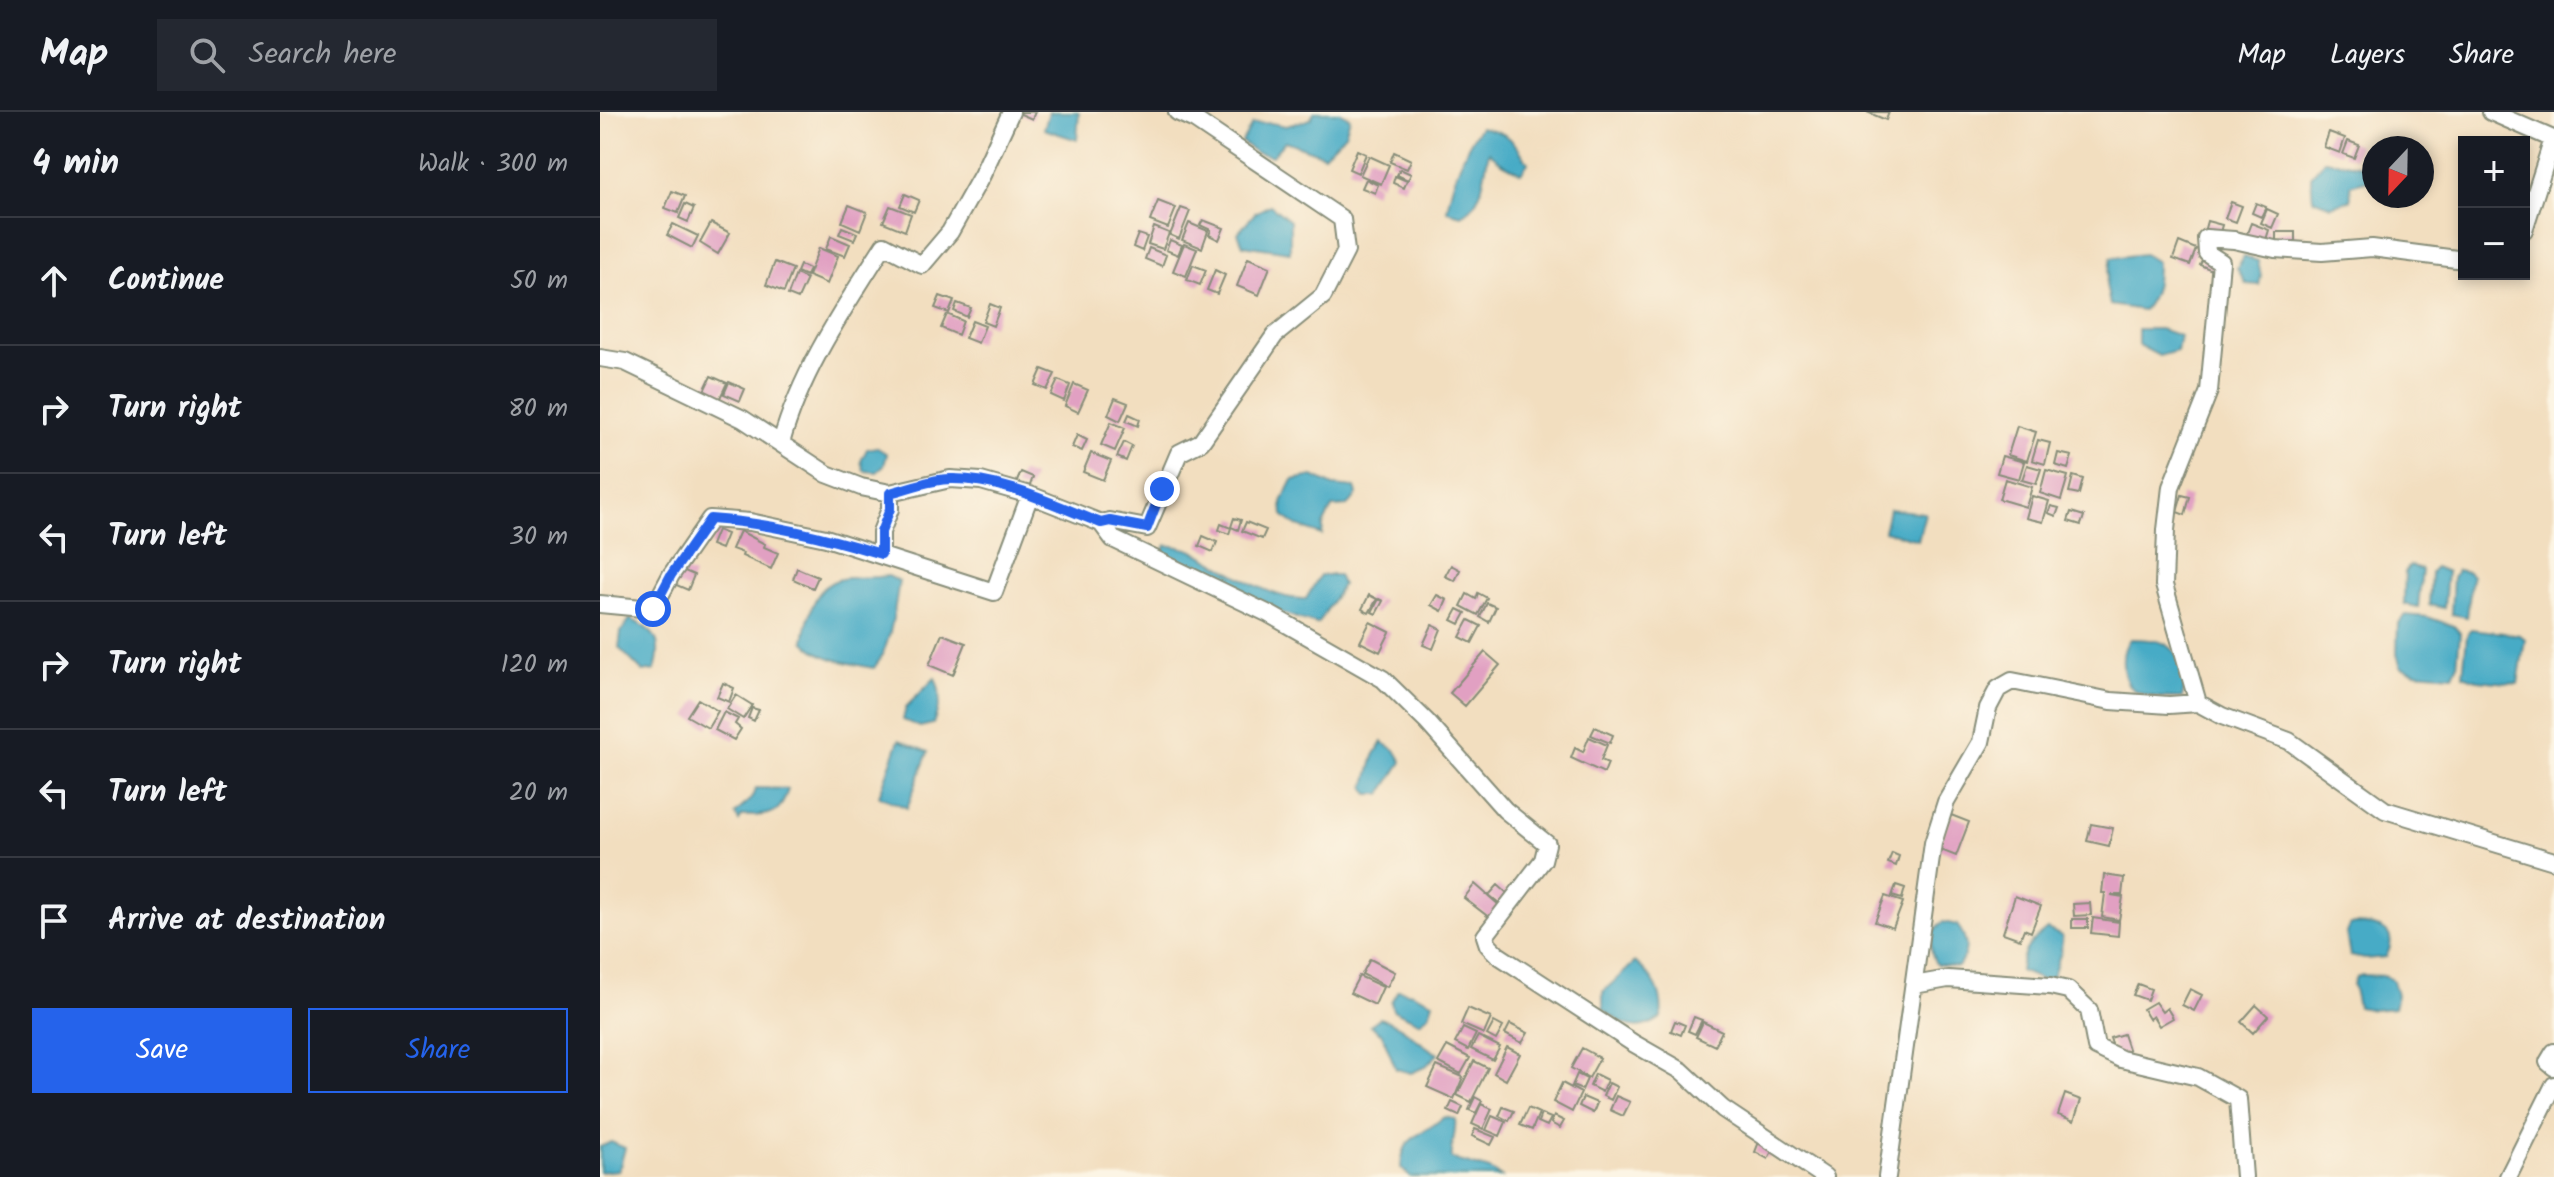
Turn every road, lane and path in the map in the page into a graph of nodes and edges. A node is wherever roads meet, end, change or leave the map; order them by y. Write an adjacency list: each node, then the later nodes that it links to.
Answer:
1 (1011, 112): 7 (street)
2 (1177, 112): 10 (street)
3 (2491, 112): 4 (street)
4 (2530, 211)
5 (2458, 259): 13 (street)
6 (600, 358): 7 (street)
7 (781, 443): 8 (street)
8 (890, 493): 9 (street); 11 (street)
9 (1030, 495): 10 (street); 11 (street)
10 (1101, 523): 19 (street)
11 (881, 554): 12 (street)
12 (600, 604)
13 (2198, 703): 14 (street); 15 (street)
14 (2554, 861)
15 (1914, 985): 20 (street); 21 (street)
16 (2554, 1052): 17 (street)
17 (2554, 1067)
18 (2554, 1085): 22 (street)
19 (1825, 1177)
20 (1887, 1177)
21 (2244, 1177)
22 (2508, 1177)

